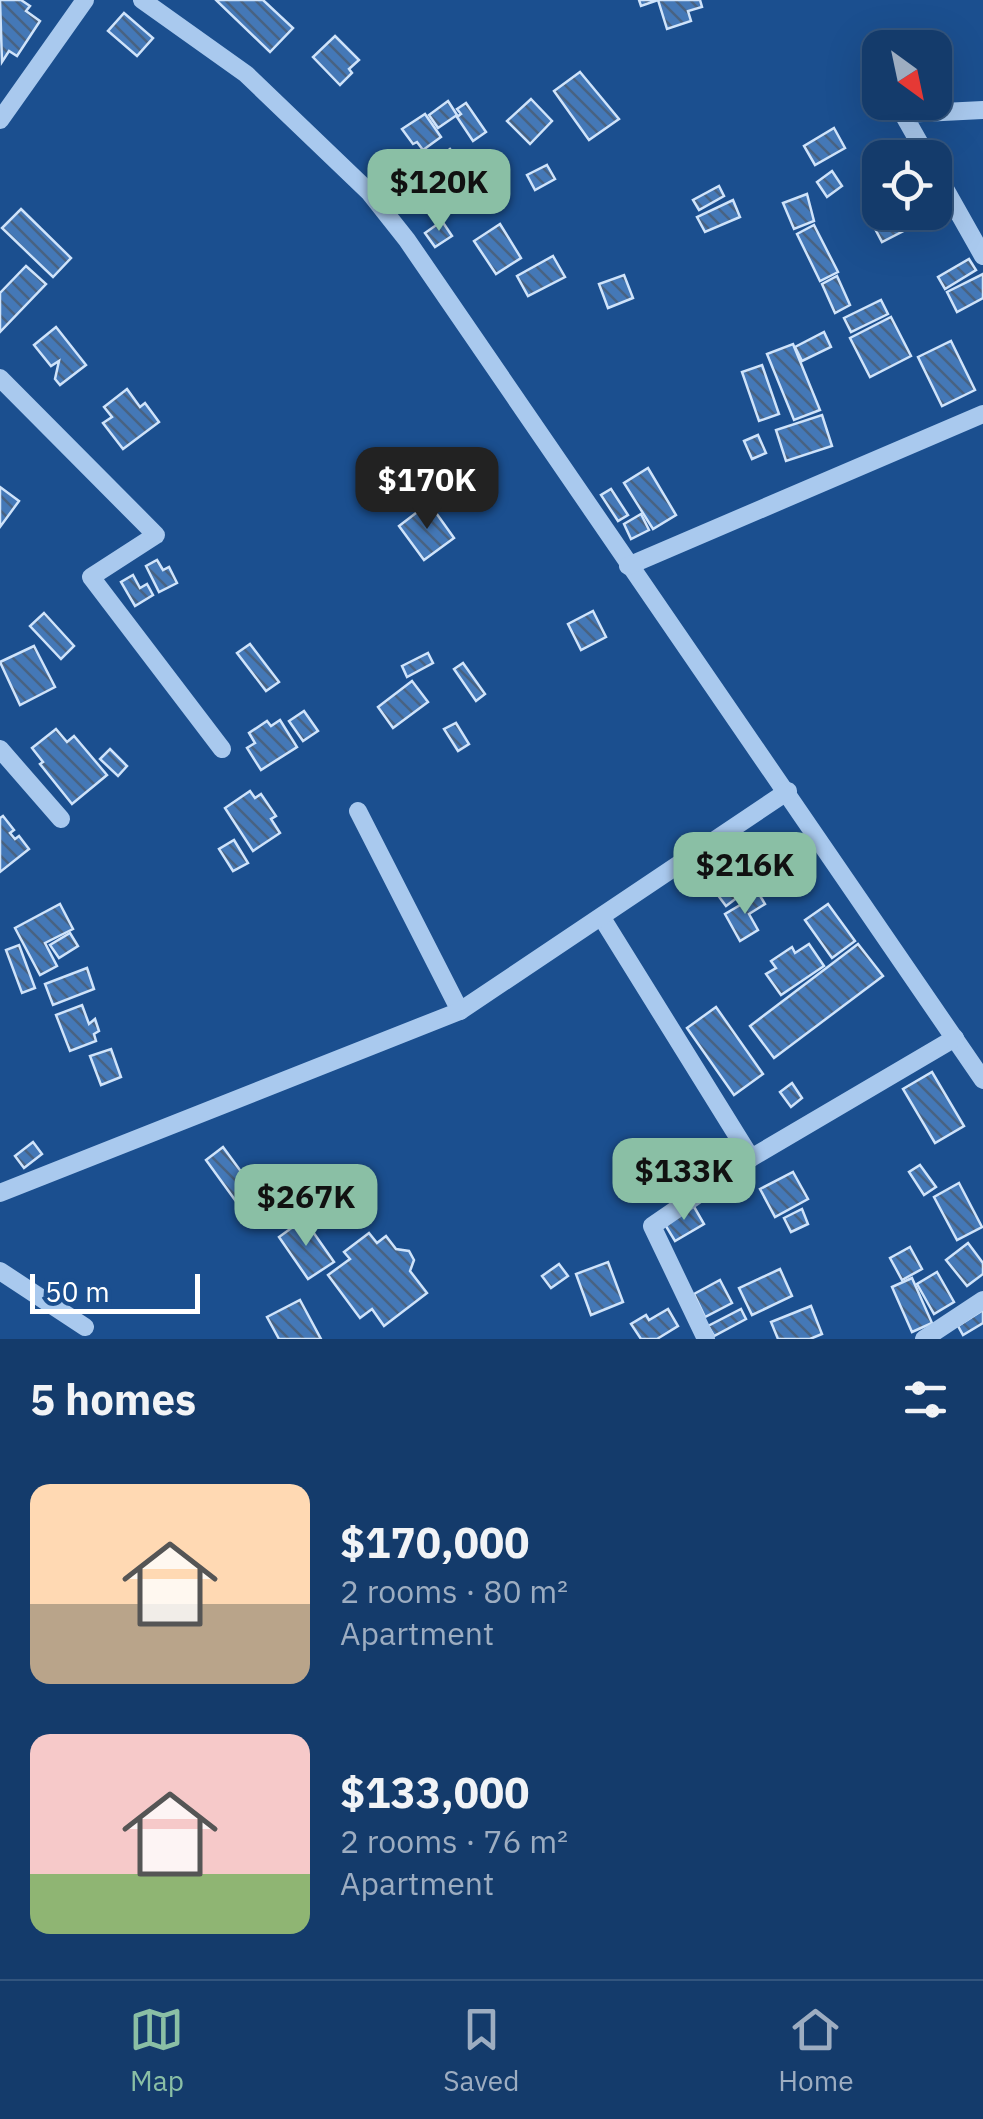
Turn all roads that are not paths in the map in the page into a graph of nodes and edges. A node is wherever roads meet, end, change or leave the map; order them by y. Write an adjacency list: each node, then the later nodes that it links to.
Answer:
1 (85, 0): 4 (street)
2 (142, 0): 10 (street)
3 (983, 110): 5 (street)
4 (0, 120)
5 (918, 140)
6 (952, 201): 7 (street)
7 (983, 256)
8 (0, 378): 12 (street)
9 (983, 414): 10 (street)
10 (628, 566): 13 (street)
11 (0, 748): 15 (street)
12 (222, 749)
13 (788, 791): 16 (street); 18 (street)
14 (358, 810): 17 (street)
15 (61, 820)
16 (602, 918): 17 (street); 20 (street)
17 (460, 1011): 21 (street)
18 (955, 1038): 19 (street); 20 (street)
19 (983, 1080)
20 (751, 1158): 25 (street)
21 (0, 1193)
22 (0, 1271): 24 (street)
23 (983, 1300): 26 (street)
24 (86, 1327)
25 (706, 1339)
26 (924, 1339)

